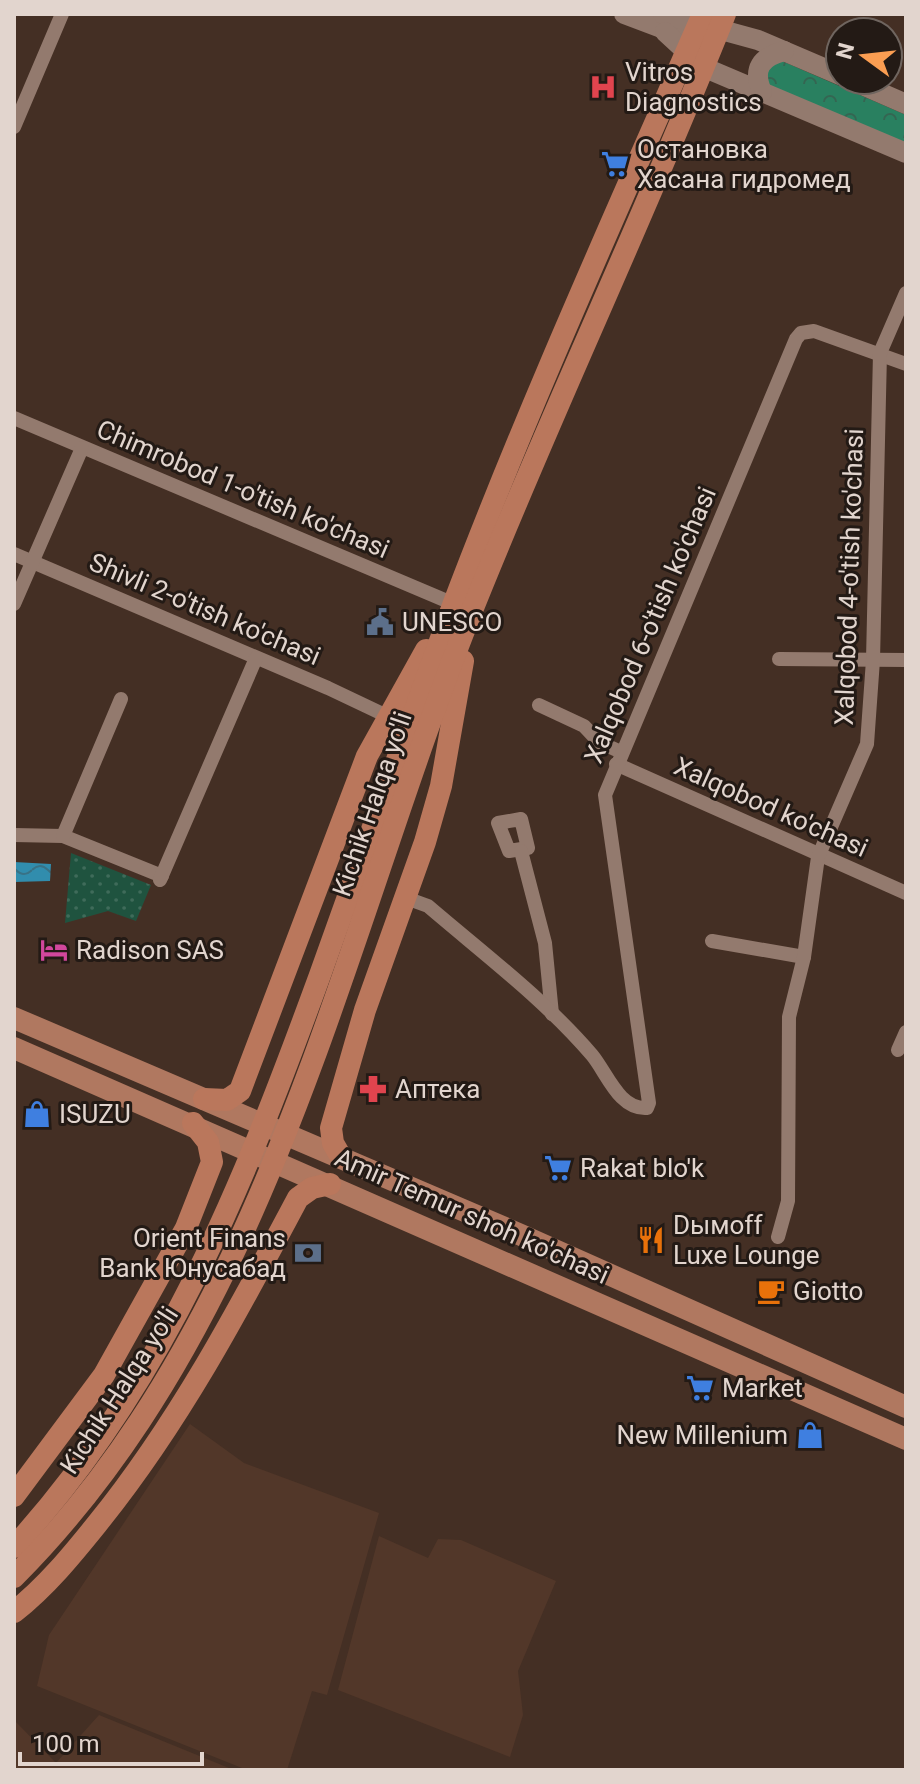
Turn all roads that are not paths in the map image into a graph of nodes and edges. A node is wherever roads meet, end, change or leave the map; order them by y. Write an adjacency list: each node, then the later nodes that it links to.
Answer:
1 (62, 14): 10 (street)
2 (624, 14): 3 (main road)
3 (664, 23): 4 (main road); 4 (main road)
4 (704, 34): 5 (main road); 7 (main road); 20 (highway, Kichik Halqa yo'li)
5 (784, 51): 6 (main road); 7 (main road)
6 (824, 68)
7 (762, 92): 11 (main road)
8 (888, 96): 9 (main road)
9 (906, 104)
10 (14, 127)
11 (906, 153)
12 (906, 293): 13 (street, Xalqobod 4-o'tish ko'chasi)
13 (880, 353): 14 (street); 23 (street, Xalqobod 4-o'tish ko'chasi); 29 (street, Xalqobod 6-o'tish ko'chasi)
14 (906, 364)
15 (14, 418): 16 (street, Chimrobod 1-o'tish ko'chasi)
16 (82, 448): 18 (street); 20 (street, Chimrobod 1-o'tish ko'chasi)
17 (14, 554): 18 (street, Shivli 2-o'tish ko'chasi)
18 (32, 561): 19 (street); 21 (street, Shivli 2-o'tish ko'chasi)
19 (14, 604)
20 (462, 608): 27 (highway); 28 (highway, Kichik Halqa yo'li); 35 (highway)
21 (256, 658): 27 (street, Shivli 2-o'tish ko'chasi); 31 (street)
22 (779, 659): 23 (street)
23 (873, 660): 24 (street); 33 (street, Xalqobod 4-o'tish ko'chasi)
24 (906, 660)
25 (121, 699): 31 (street)
26 (539, 705): 29 (street, Xalqobod ko'chasi)
27 (381, 714): 38 (highway)
28 (421, 721): 61 (highway, Kichik Halqa yo'li); 62 (highway, Kichik Halqa yo'li)
29 (619, 758): 33 (street, Xalqobod ko'chasi); 40 (street, Xalqobod 6-o'tish ko'chasi)
30 (14, 835): 31 (street)
31 (63, 836)
32 (521, 851): 40 (street)
33 (818, 857): 34 (street, Xalqobod ko'chasi); 37 (street, Xalqobod 4-o'tish ko'chasi)
34 (906, 893)
35 (406, 898): 39 (highway); 40 (street)
36 (712, 941): 37 (street)
37 (804, 957): 53 (street, Xalqobod 4-o'tish ko'chasi)
38 (284, 978): 39 (highway); 45 (highway)
39 (365, 1010): 47 (highway)
40 (552, 1014)
41 (14, 1018): 46 (main road, Amir Temur shoh ko'chasi)
42 (906, 1032): 44 (street)
43 (14, 1048): 48 (main road, Amir Temur shoh ko'chasi)
44 (898, 1050)
45 (250, 1066): 46 (highway); 47 (highway)
46 (204, 1099): 49 (main road, Amir Temur shoh ko'chasi)
47 (339, 1100): 49 (highway)
48 (193, 1123): 50 (highway); 51 (main road, Amir Temur shoh ko'chasi)
49 (341, 1157): 54 (main road, Amir Temur shoh ko'chasi)
50 (205, 1184): 52 (highway); 55 (highway)
51 (330, 1184): 52 (highway); 56 (main road, Amir Temur shoh ko'chasi)
52 (279, 1234): 57 (highway)
53 (778, 1237)
54 (599, 1270): 56 (main road); 58 (main road, Amir Temur shoh ko'chasi)
55 (165, 1271): 57 (highway); 60 (highway)
56 (588, 1297): 59 (main road, Amir Temur shoh ko'chasi)
57 (238, 1312): 63 (highway)
58 (906, 1407)
59 (906, 1439)
60 (14, 1496)
61 (14, 1547)
62 (14, 1577)
63 (14, 1612)

